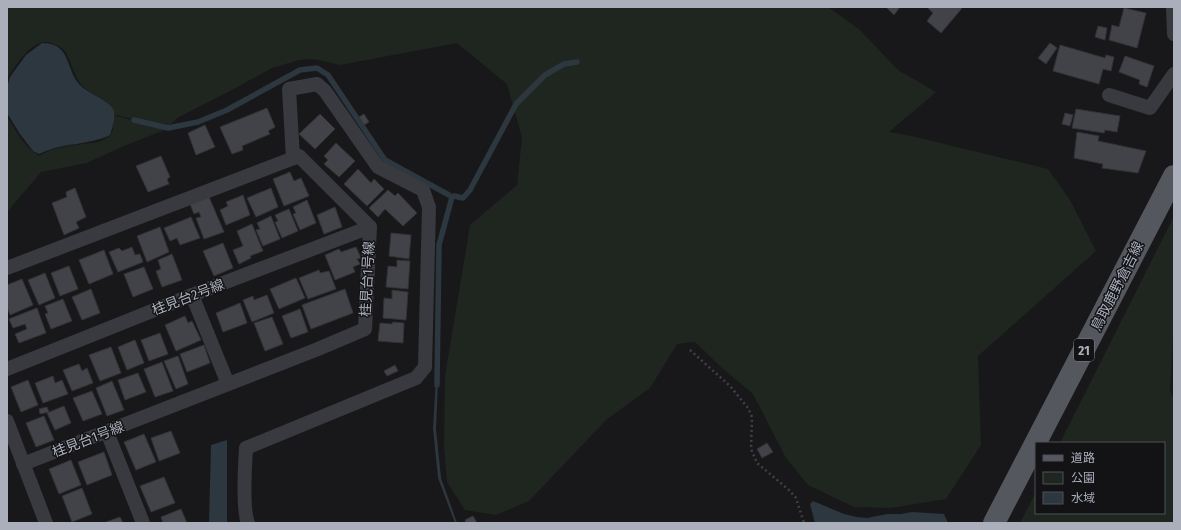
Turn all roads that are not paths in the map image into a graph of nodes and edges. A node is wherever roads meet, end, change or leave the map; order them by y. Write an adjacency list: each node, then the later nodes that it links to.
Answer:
1 (1173, 7): 2 (street)
2 (1174, 34)
3 (1174, 74): 4 (street)
4 (1109, 95)
5 (293, 158): 7 (street, 桂見台1号線); 8 (street); 19 (street)
6 (1174, 176): 14 (main road, 鳥取鹿野倉吉線 / 21)
7 (370, 227): 9 (street, 桂見台2号線); 11 (street, 桂見台1号線)
8 (7, 268)
9 (192, 296): 10 (street, 桂見台2号線); 11 (street)
10 (7, 369)
11 (228, 384): 13 (street, 桂見台1号線)
12 (7, 421): 16 (street)
13 (106, 432): 16 (street, 桂見台1号線); 18 (street)
14 (1036, 442)
15 (1035, 444): 20 (main road, 鳥取鹿野倉吉線 / 21)
16 (23, 464): 17 (street)
17 (46, 523)
18 (143, 523)
19 (248, 523)
20 (994, 523)

